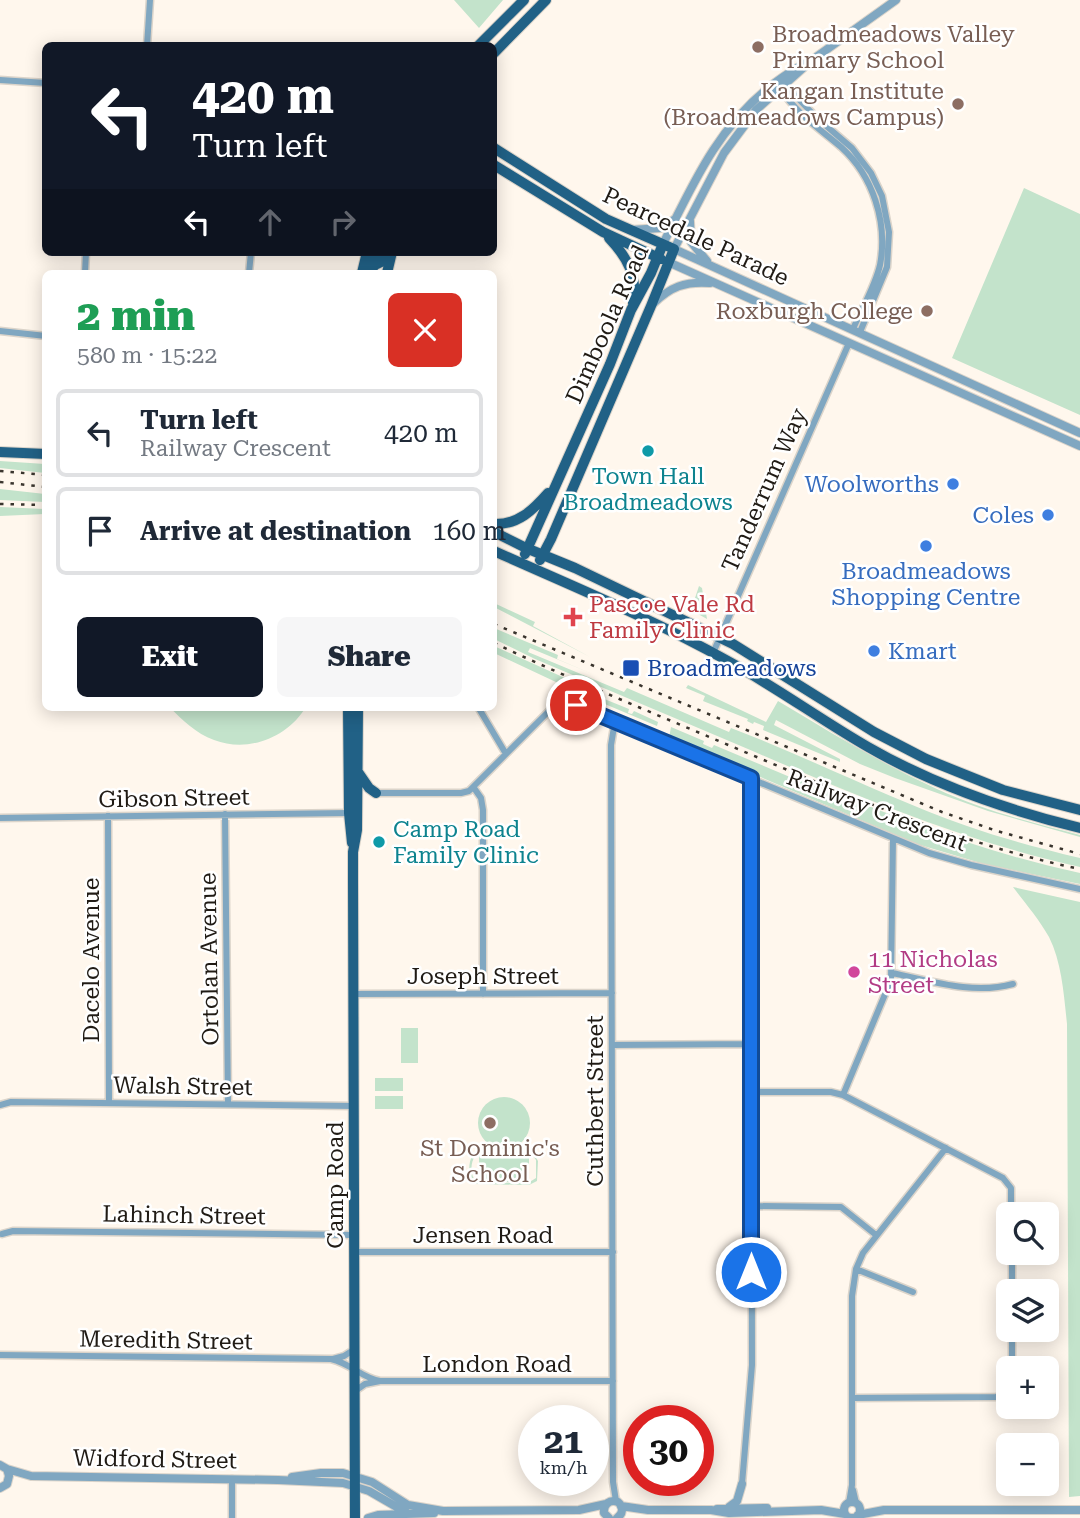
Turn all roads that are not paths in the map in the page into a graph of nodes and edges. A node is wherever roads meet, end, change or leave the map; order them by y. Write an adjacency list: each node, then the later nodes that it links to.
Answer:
1 (150, 0): 5 (street)
2 (524, 0): 6 (main road)
3 (545, 0): 7 (main road)
4 (896, 0): 10 (street, Dimboola Road)
5 (147, 42)
6 (482, 42)
7 (497, 50)
8 (0, 80): 9 (street)
9 (42, 83)
10 (782, 84): 11 (street, Dimboola Road); 13 (street, Dimboola Road); 30 (street, Tanderrum Way)
11 (714, 147): 13 (street); 18 (street, Dimboola Road)
12 (497, 150): 15 (main road, Pearcedale Parade)
13 (724, 153): 17 (street, Dimboola Road)
14 (497, 168): 16 (main road, Pearcedale Parade)
15 (551, 183): 16 (main road); 19 (main road, Pearcedale Parade)
16 (544, 197): 20 (main road, Pearcedale Parade)
17 (692, 211): 22 (street, Dimboola Road); 25 (street)
18 (676, 218): 19 (street); 21 (street, Dimboola Road)
19 (628, 230): 21 (main road, Pearcedale Parade)
20 (603, 232): 23 (main road, Pearcedale Parade); 28 (main road)
21 (663, 244): 22 (main road, Pearcedale Parade); 23 (main road, Dimboola Road)
22 (674, 248): 24 (main road, Dimboola Road); 25 (street, Pearcedale Parade)
23 (658, 258): 24 (main road, Pearcedale Parade); 28 (main road, Dimboola Road)
24 (668, 262): 26 (street, Pearcedale Parade); 27 (main road, Dimboola Road)
25 (711, 264): 30 (street, Pearcedale Parade)
26 (716, 284): 27 (street); 32 (street, Pearcedale Parade)
27 (651, 306): 42 (main road, Dimboola Road)
28 (631, 310): 37 (main road, Dimboola Road)
29 (0, 331): 31 (street)
30 (856, 331): 32 (street, Tanderrum Way); 33 (street, Pearcedale Parade)
31 (42, 336)
32 (849, 343): 34 (street, Pearcedale Parade); 44 (street, Tanderrum Way)
33 (1080, 433)
34 (1080, 446)
35 (5, 453): 36 (main road)
36 (42, 456)
37 (557, 484): 38 (main road); 40 (main road, Dimboola Road)
38 (497, 524)
39 (497, 534): 40 (main road)
40 (526, 548): 42 (main road); 43 (main road, Dimboola Road)
41 (497, 552): 43 (main road)
42 (544, 555): 43 (main road, Dimboola Road); 44 (main road)
43 (529, 566): 45 (main road)
44 (720, 638): 45 (street, Tanderrum Way); 55 (main road)
45 (713, 653): 60 (main road)
46 (348, 711): 56 (main road, Camp Road)
47 (358, 711): 51 (main road, Camp Road)
48 (480, 711): 50 (street)
49 (615, 721): 50 (street, Railway Crescent); 52 (street, Railway Crescent); 65 (street, Cuthbert Street)
50 (506, 754): 53 (street, Railway Crescent)
51 (357, 768): 54 (main road); 56 (main road, Camp Road)
52 (751, 778): 61 (street, Railway Crescent); 68 (street)
53 (474, 788): 54 (street); 67 (street)
54 (376, 793): 56 (main road)
55 (1080, 810)
56 (353, 812): 57 (street, Gibson Street); 66 (main road, Camp Road)
57 (225, 814): 58 (street, Gibson Street); 75 (street, Ortolan Avenue)
58 (108, 816): 59 (street, Gibson Street); 74 (street, Dacelo Avenue)
59 (0, 818)
60 (1080, 828)
61 (893, 839): 62 (street, Railway Crescent); 63 (street)
62 (1080, 889)
63 (892, 973): 64 (street); 71 (street)
64 (1013, 984)
65 (612, 993): 67 (street, Joseph Street); 69 (street, Cuthbert Street)
66 (354, 994): 67 (street, Joseph Street); 77 (main road, Camp Road)
67 (483, 994)
68 (751, 1044): 69 (street); 70 (street)
69 (612, 1045): 85 (street, Cuthbert Street)
70 (751, 1092): 71 (street); 80 (street)
71 (843, 1095): 78 (street)
72 (0, 1099): 73 (street, Walsh Street)
73 (11, 1102): 74 (street, Walsh Street); 76 (street, Walsh Street)
74 (109, 1103): 75 (street, Walsh Street)
75 (228, 1104): 77 (street, Walsh Street)
76 (0, 1105)
77 (354, 1107): 82 (main road, Camp Road)
78 (946, 1148): 79 (street); 83 (street)
79 (1011, 1202)
80 (751, 1206): 83 (street); 101 (street)
81 (1, 1231): 82 (street, Lahinch Street)
82 (354, 1235): 84 (main road, Camp Road)
83 (876, 1236): 86 (street)
84 (354, 1252): 85 (street, Jensen Road); 88 (main road, Camp Road)
85 (613, 1252): 93 (street, Cuthbert Street)
86 (856, 1269): 87 (street); 96 (street)
87 (913, 1292)
88 (355, 1349): 90 (street, Meredith Street); 91 (main road, Camp Road)
89 (0, 1355): 90 (street, Meredith Street)
90 (331, 1359): 91 (street, Meredith Street)
91 (355, 1369): 92 (street, London Road); 94 (main road, Camp Road)
92 (380, 1381): 93 (street, London Road); 94 (street, London Road)
93 (613, 1381): 103 (street, Cuthbert Street)
94 (355, 1391): 100 (main road, Camp Road)
95 (996, 1397): 96 (street)
96 (852, 1398): 108 (street)
97 (2, 1465): 98 (street, Widford Street); 102 (street)
98 (31, 1476): 99 (street, Widford Street); 102 (street, Widford Street)
99 (232, 1479): 100 (street, Widford Street); 114 (street)
100 (355, 1481): 107 (street); 109 (street); 115 (main road, Camp Road)
101 (743, 1484): 110 (street); 111 (street)
102 (2, 1488)
103 (613, 1503): 104 (street); 105 (street); 112 (street); 113 (street)
104 (579, 1510): 107 (street); 112 (street)
105 (648, 1510): 110 (street); 113 (street)
106 (1080, 1510): 108 (street)
107 (443, 1511): 109 (street)
108 (852, 1511): 111 (street)
109 (407, 1513): 116 (street)
110 (731, 1513): 111 (street)
111 (751, 1513)
112 (608, 1517)
113 (619, 1517)
114 (232, 1518)
115 (355, 1518)
116 (368, 1518)

